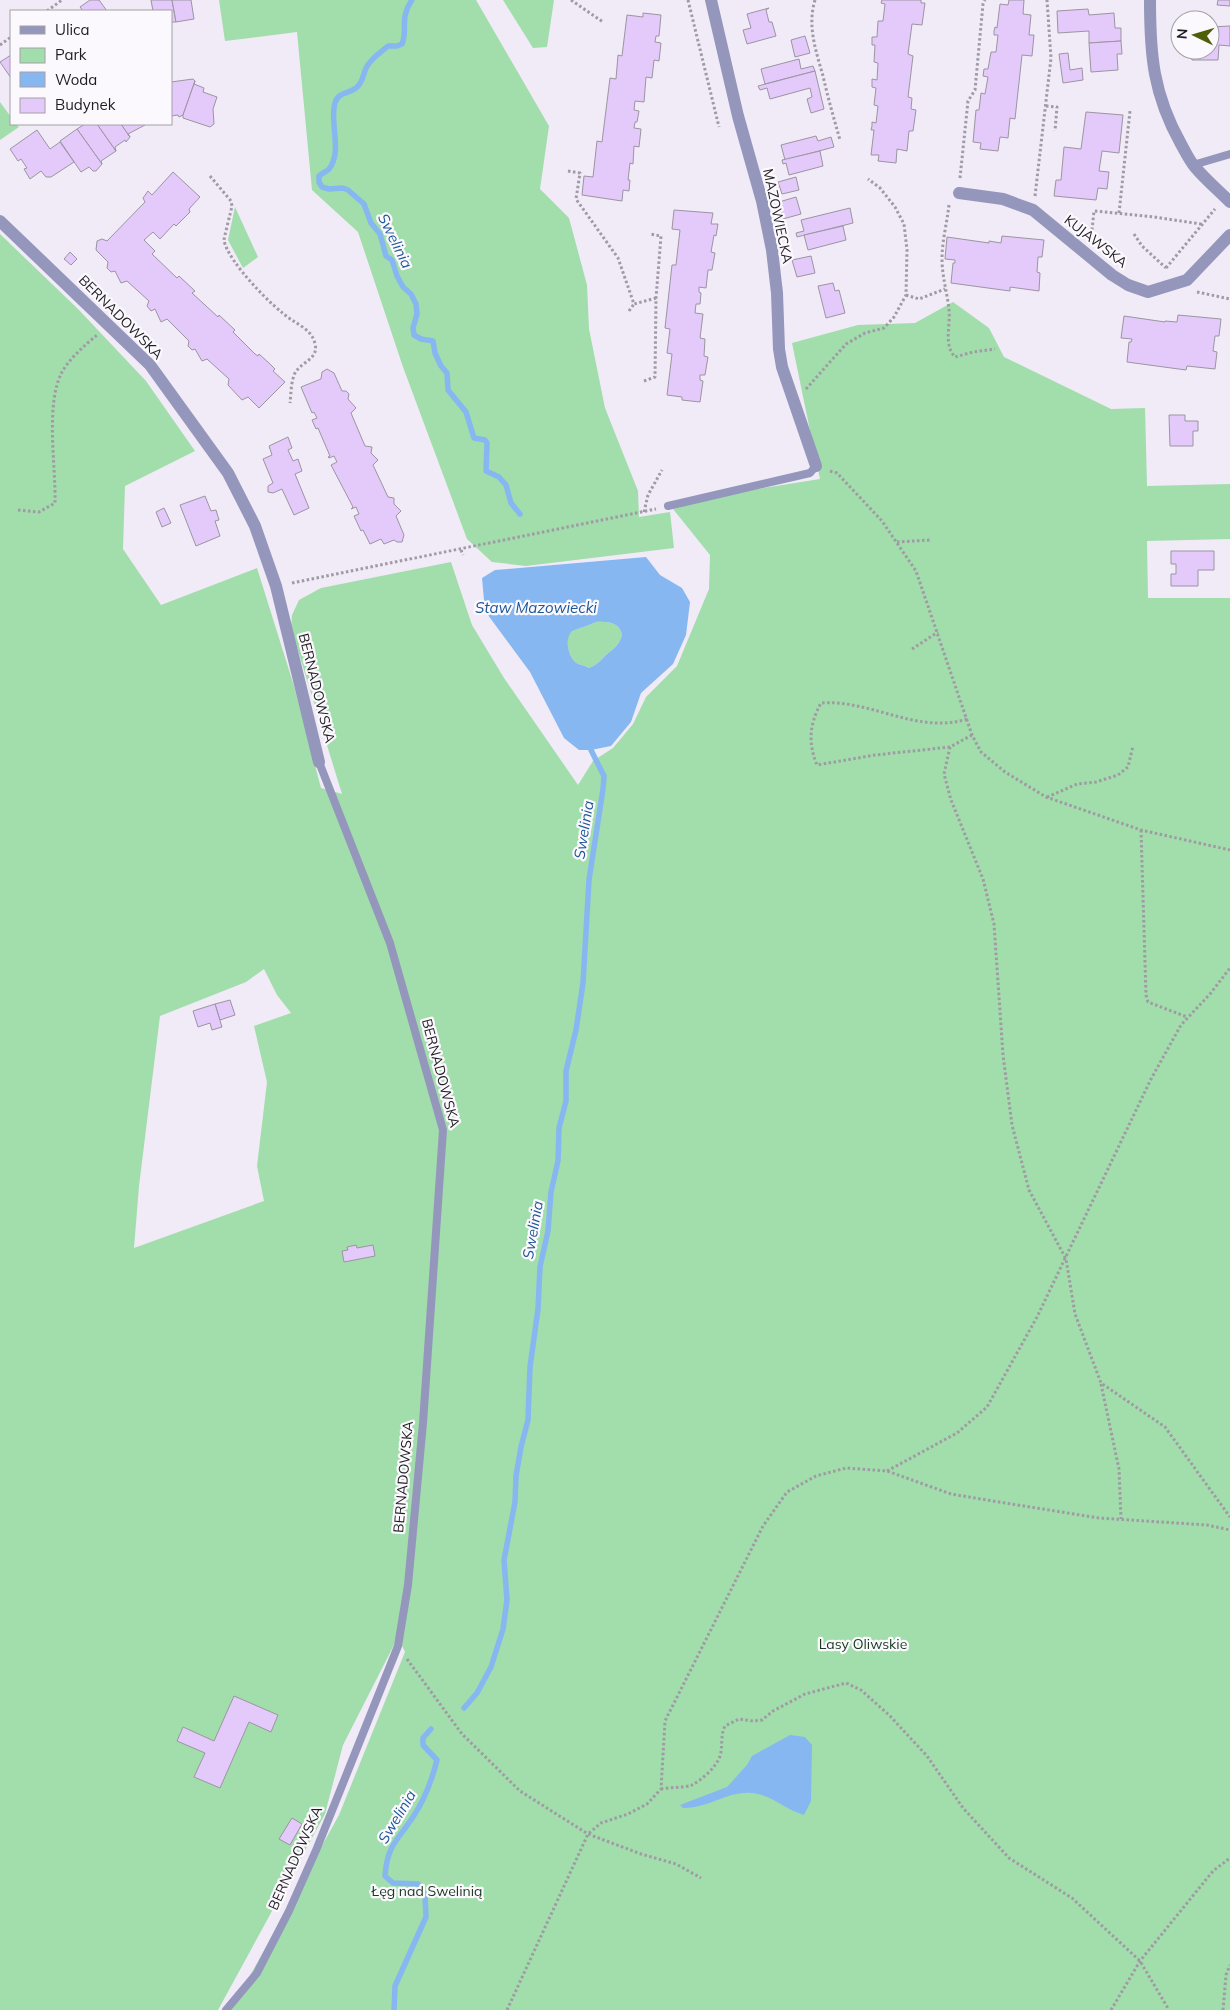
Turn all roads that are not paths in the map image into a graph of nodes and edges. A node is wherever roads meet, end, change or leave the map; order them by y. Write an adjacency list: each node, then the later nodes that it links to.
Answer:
1 (711, 0): 9 (street, MAZOWIECKA)
2 (1150, 0): 4 (street)
3 (1230, 154): 4 (lane)
4 (1193, 165): 6 (street)
5 (959, 193): 8 (street, KUJAWSKA)
6 (1230, 202)
7 (0, 220): 11 (street, BERNADOWSKA)
8 (1230, 236)
9 (816, 466): 10 (lane)
10 (668, 506)
11 (319, 762): 12 (lane, BERNADOWSKA)
12 (226, 2010)

